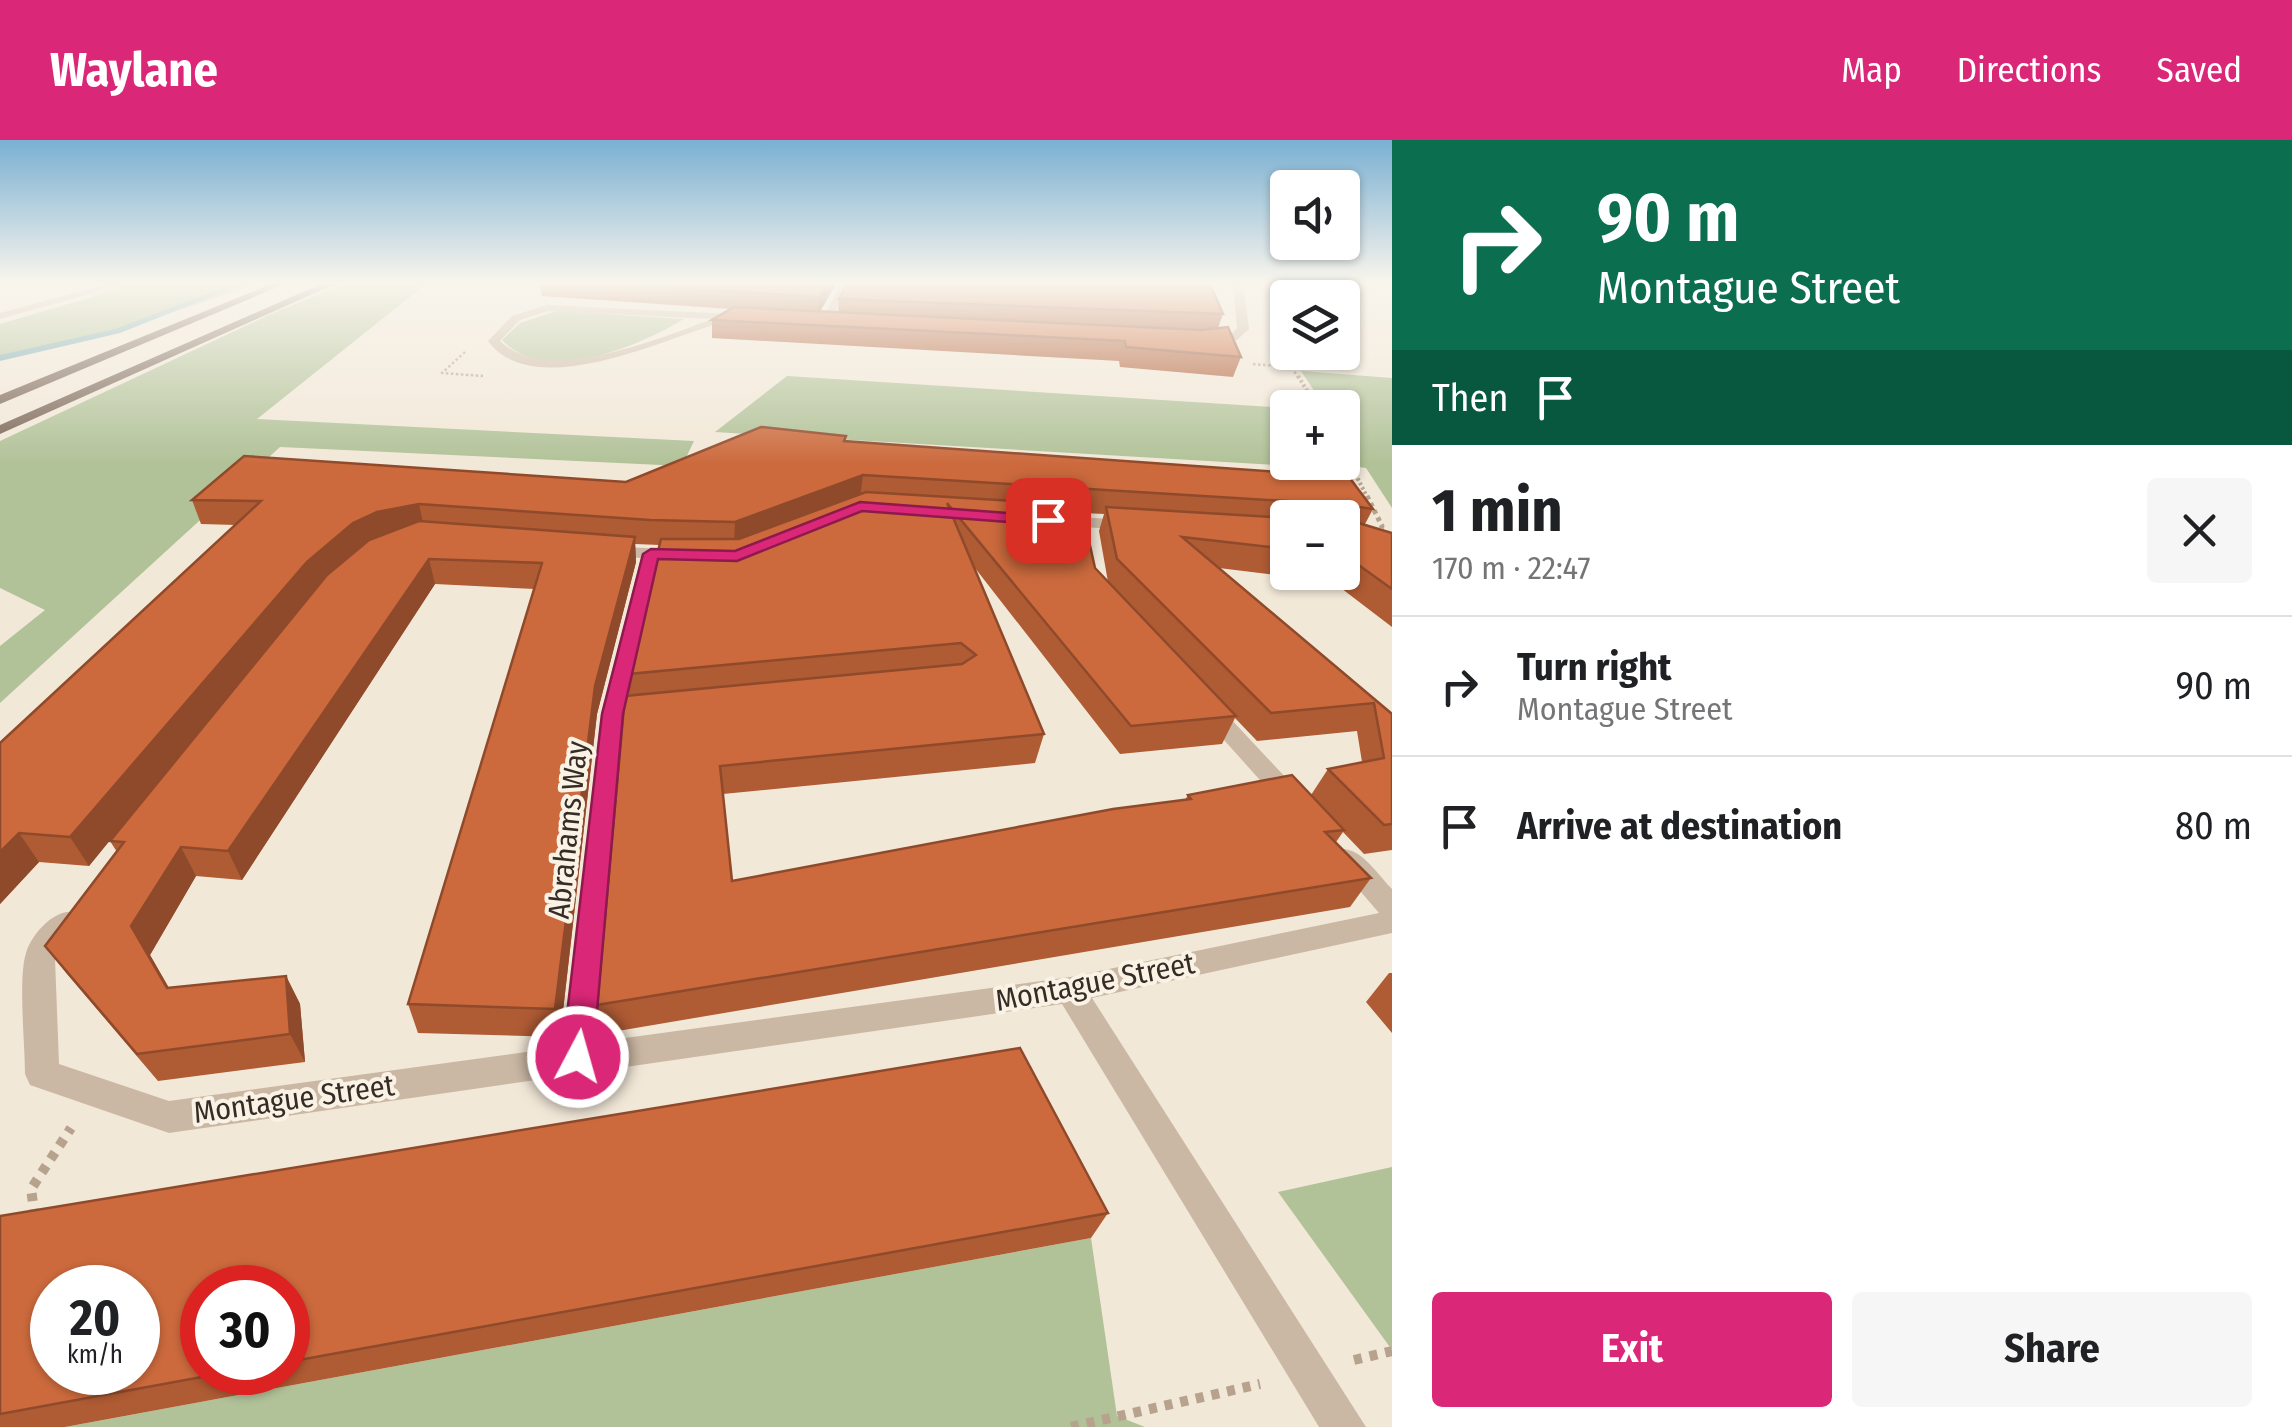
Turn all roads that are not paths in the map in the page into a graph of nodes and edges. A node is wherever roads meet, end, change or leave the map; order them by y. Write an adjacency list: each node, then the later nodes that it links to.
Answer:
1 (135, 344): 5 (main road)
2 (188, 344): 6 (main road)
3 (495, 344): 4 (street)
4 (657, 344)
5 (0, 400)
6 (0, 430)
7 (1029, 519): 8 (street)
8 (1159, 527)
9 (576, 548): 10 (street)
10 (651, 554): 11 (street); 17 (street, Abrahams Way)
11 (720, 556)
12 (1190, 689): 14 (street)
13 (78, 908): 17 (street, Montague Street)
14 (1392, 908)
15 (1392, 922): 16 (street, Montague Street)
16 (1070, 990): 17 (street, Montague Street); 18 (street)
17 (578, 1057)
18 (1344, 1427)

